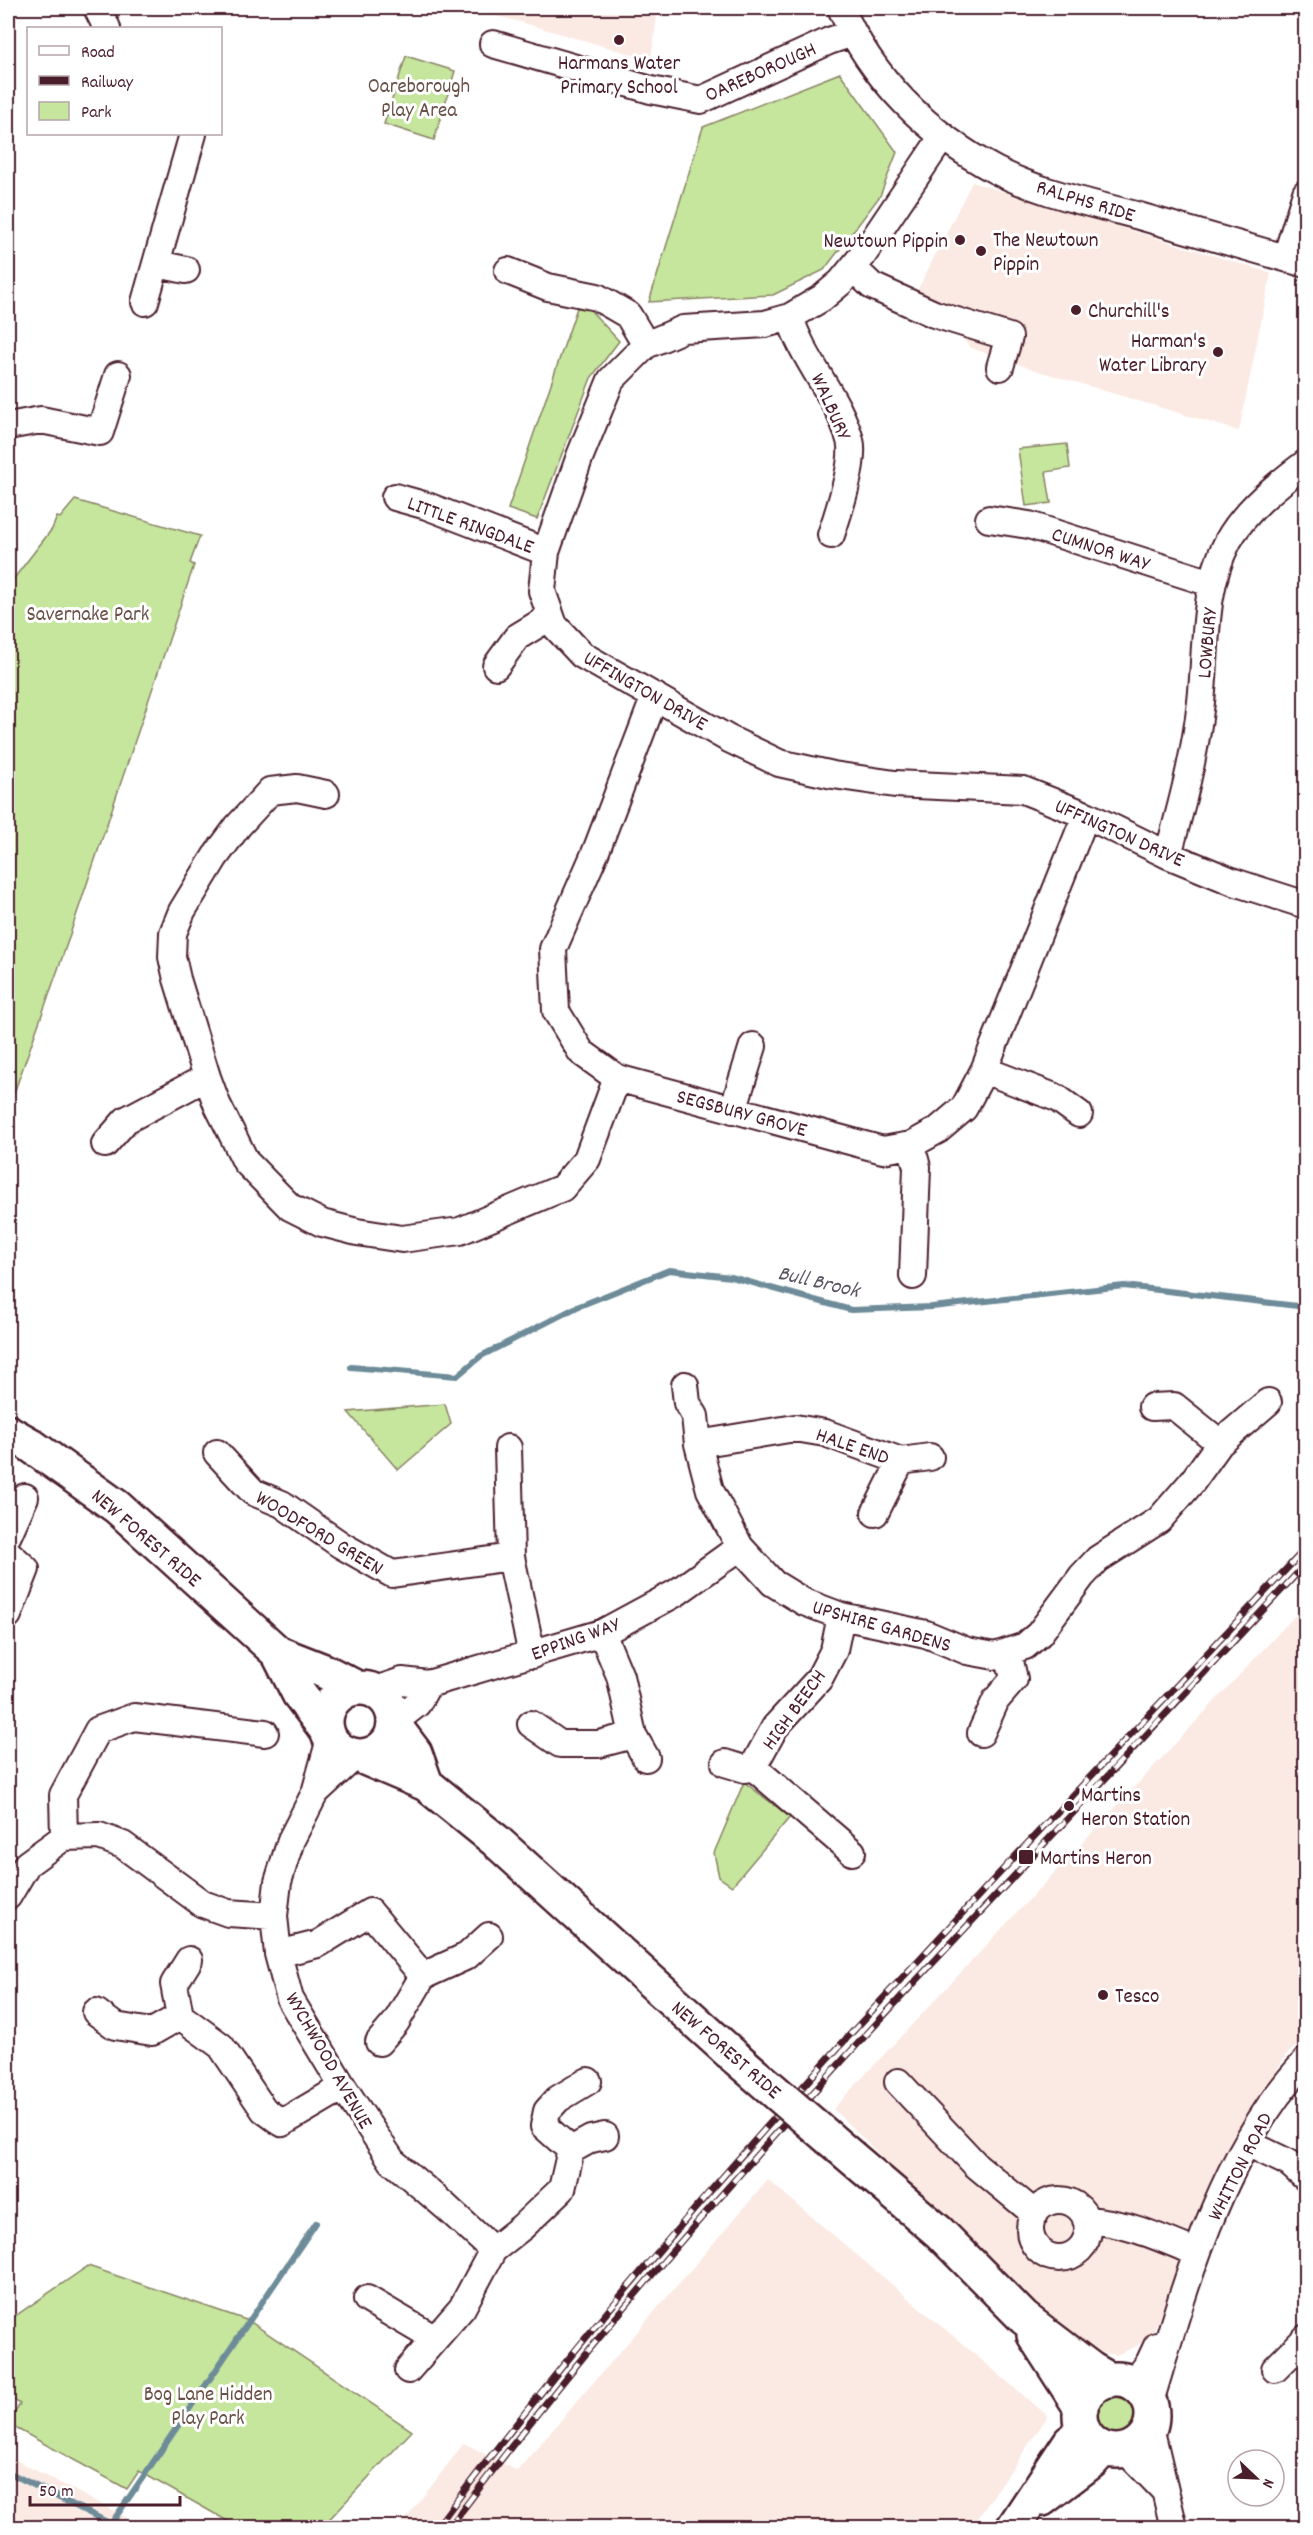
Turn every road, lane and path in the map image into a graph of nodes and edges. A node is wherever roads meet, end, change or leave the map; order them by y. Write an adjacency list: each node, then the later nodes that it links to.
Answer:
1 (97, 8): 3 (street)
2 (841, 8): 4 (street, RALPHS RIDE)
3 (106, 27)
4 (853, 33): 5 (street, OAREBOROUGH); 7 (street, RALPHS RIDE)
5 (493, 44)
6 (193, 135): 10 (street)
7 (943, 136): 9 (street, RALPHS RIDE); 11 (street, UFFINGTON DRIVE)
8 (1305, 193): 9 (street)
9 (1296, 261)
10 (157, 264): 12 (street); 14 (street)
11 (853, 268): 15 (street, UFFINGTON DRIVE); 17 (street)
12 (186, 270)
13 (508, 271): 16 (street)
14 (144, 302)
15 (790, 317): 16 (street, UFFINGTON DRIVE); 23 (street, WALBURY)
16 (646, 345): 24 (street, UFFINGTON DRIVE)
17 (1000, 367)
18 (118, 375): 19 (street)
19 (8, 426)
20 (1305, 463): 25 (street, LOWBURY)
21 (395, 497): 24 (street, LITTLE RINGDALE)
22 (989, 519): 25 (street, CUMNOR WAY)
23 (831, 535)
24 (546, 552): 26 (street, UFFINGTON DRIVE)
25 (1211, 583): 31 (street, LOWBURY)
26 (550, 617): 27 (street); 28 (street, UFFINGTON DRIVE)
27 (496, 666)
28 (655, 696): 30 (street, UFFINGTON DRIVE); 36 (street, SEGSBURY GROVE)
29 (326, 794): 35 (street)
30 (1086, 815): 31 (street, UFFINGTON DRIVE); 34 (street, SEGSBURY GROVE)
31 (1168, 855): 32 (street, UFFINGTON DRIVE)
32 (1305, 905)
33 (753, 1046): 37 (street)
34 (984, 1070): 38 (street); 40 (street, SEGSBURY GROVE)
35 (207, 1077): 36 (street); 39 (street)
36 (617, 1078): 37 (street, SEGSBURY GROVE)
37 (733, 1110): 40 (street, SEGSBURY GROVE)
38 (1079, 1114)
39 (105, 1144)
40 (910, 1145): 41 (street)
41 (913, 1276)
42 (685, 1385): 47 (street)
43 (1268, 1402): 46 (street, UPSHIRE GARDENS)
44 (1152, 1407): 46 (street)
45 (8, 1432): 62 (main road, NEW FOREST RIDE)
46 (1221, 1443): 61 (street, UPSHIRE GARDENS)
47 (698, 1444): 51 (street, HALE END); 55 (street)
48 (508, 1448): 57 (street)
49 (217, 1453): 57 (street, WOODFORD GREEN)
50 (930, 1457): 51 (street, HALE END)
51 (901, 1461): 53 (street, HALE END)
52 (25, 1497): 54 (street)
53 (875, 1513)
54 (8, 1535)
55 (740, 1547): 59 (street, UPSHIRE GARDENS); 60 (street, EPPING WAY)
56 (8, 1553): 58 (street)
57 (511, 1557): 63 (street)
58 (8, 1615)
59 (841, 1616): 61 (street, UPSHIRE GARDENS); 74 (street, HIGH BEECH)
60 (602, 1633): 63 (street, EPPING WAY); 70 (street)
61 (1008, 1652): 69 (street)
62 (278, 1653): 65 (main road, NEW FOREST RIDE); 71 (main road, NEW FOREST RIDE)
63 (532, 1655): 64 (street, EPPING WAY)
64 (428, 1684): 65 (street, EPPING WAY); 66 (street)
65 (365, 1690): 66 (main road, NEW FOREST RIDE); 71 (main road)
66 (394, 1723): 71 (main road); 75 (main road, NEW FOREST RIDE)
67 (531, 1724): 70 (street)
68 (265, 1733): 76 (street)
69 (981, 1734)
70 (633, 1735): 72 (street)
71 (343, 1745): 75 (main road, NEW FOREST RIDE); 79 (street, WYCHWOOD AVENUE)
72 (646, 1758)
73 (725, 1763): 74 (street, HIGH BEECH)
74 (753, 1767): 77 (street, HIGH BEECH)
75 (426, 1784): 100 (main road, NEW FOREST RIDE, bridge)
76 (64, 1837): 78 (street); 79 (street)
77 (852, 1852)
78 (8, 1896)
79 (274, 1916): 81 (street, WYCHWOOD AVENUE)
80 (489, 1936): 83 (street)
81 (278, 1954): 83 (street); 90 (street, WYCHWOOD AVENUE)
82 (189, 1960): 85 (street)
83 (423, 1976): 86 (street)
84 (96, 2012): 85 (street)
85 (180, 2016): 90 (street)
86 (379, 2042)
87 (1305, 2061): 92 (street, WHITTON ROAD)
88 (588, 2080): 93 (street)
89 (898, 2082): 95 (street)
90 (343, 2087): 97 (street, WYCHWOOD AVENUE)
91 (605, 2136): 93 (street)
92 (1247, 2143): 94 (street); 98 (street, WHITTON ROAD)
93 (571, 2150): 97 (street)
94 (1305, 2178)
95 (1035, 2214): 96 (street); 96 (street)
96 (1086, 2220): 98 (street)
97 (493, 2250): 102 (street)
98 (1197, 2253): 105 (street, WHITTON ROAD)
99 (367, 2299): 102 (street)
100 (1024, 2318): 105 (main road, NEW FOREST RIDE); 106 (main road, NEW FOREST RIDE)
101 (1305, 2338): 103 (street)
102 (435, 2339): 104 (street)
103 (1275, 2369)
104 (408, 2370)
105 (1136, 2398): 106 (main road); 106 (main road); 107 (street)
106 (1098, 2435): 107 (street); 108 (main road)
107 (1166, 2492): 109 (street)
108 (1017, 2522)
109 (1174, 2528)

